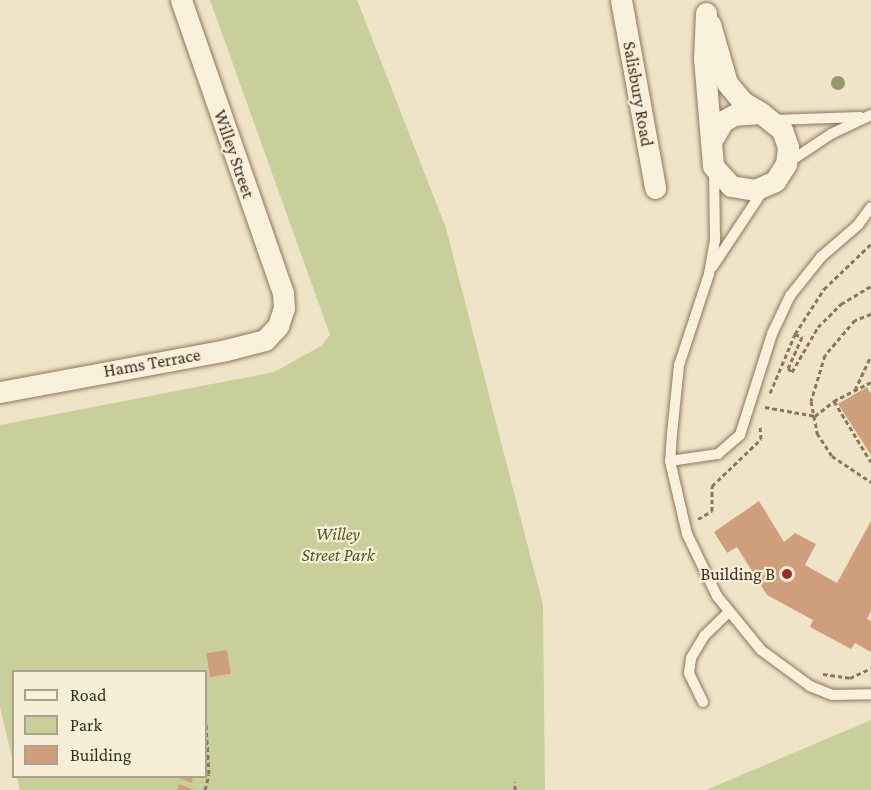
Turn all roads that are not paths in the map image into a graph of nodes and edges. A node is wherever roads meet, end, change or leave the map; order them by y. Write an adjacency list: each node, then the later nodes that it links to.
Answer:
1 (181, 0): 13 (street, Willey Street)
2 (621, 0): 10 (street, Salisbury Road)
3 (705, 6): 5 (street); 6 (street)
4 (870, 116): 5 (lane); 7 (lane)
5 (767, 117): 6 (street); 7 (street)
6 (712, 140): 8 (street)
7 (786, 164): 9 (street)
8 (713, 166): 9 (street); 12 (lane)
9 (766, 186): 12 (lane)
10 (655, 188)
11 (871, 207): 15 (lane)
12 (709, 274): 15 (lane)
13 (284, 308): 14 (street, Hams Terrace)
14 (0, 392)
15 (670, 461): 16 (lane)
16 (729, 612): 17 (lane); 18 (lane)
17 (871, 694)
18 (703, 702)

